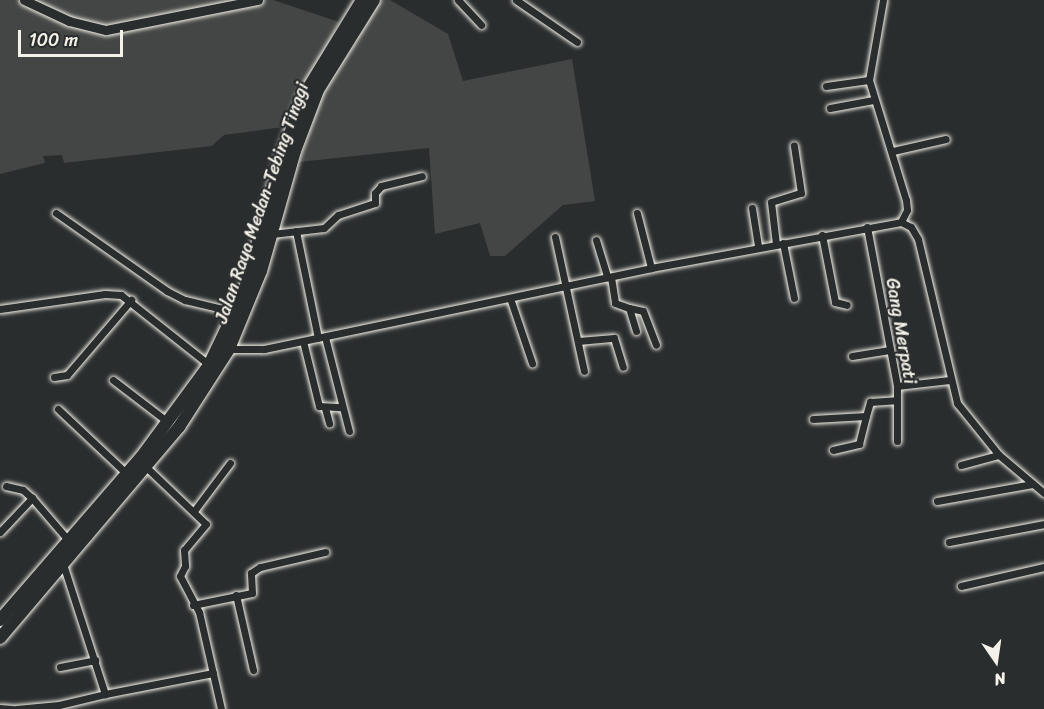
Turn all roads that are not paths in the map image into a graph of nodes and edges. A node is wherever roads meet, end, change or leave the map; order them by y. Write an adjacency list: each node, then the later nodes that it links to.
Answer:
1 (24, 0): 2 (street)
2 (258, 0)
3 (362, 0): 39 (highway, Jalan Raya Medan-Tebing Tinggi)
4 (374, 0): 24 (highway, Jalan Raya Medan-Tebing Tinggi)
5 (458, 0): 8 (street)
6 (516, 0): 9 (street)
7 (883, 0): 10 (street)
8 (481, 25)
9 (577, 42)
10 (869, 80): 11 (street); 12 (street)
11 (826, 86)
12 (873, 100): 13 (street); 16 (street)
13 (830, 108)
14 (946, 139): 16 (street)
15 (794, 147): 28 (street)
16 (892, 151): 21 (street)
17 (422, 176): 23 (street)
18 (752, 208): 29 (street)
19 (56, 213): 39 (street)
20 (637, 213): 30 (street)
21 (902, 222): 22 (street); 54 (street)
22 (867, 226): 25 (street); 46 (street, Gang Merpati)
23 (296, 231): 24 (street); 41 (street)
24 (272, 234): 45 (highway, Jalan Raya Medan-Tebing Tinggi)
25 (822, 235): 28 (street); 36 (street)
26 (555, 237): 32 (street)
27 (596, 240): 31 (street)
28 (779, 243): 29 (street); 34 (street)
29 (758, 247): 30 (street)
30 (651, 268): 31 (street)
31 (609, 277): 32 (street); 37 (street)
32 (565, 285): 33 (street); 42 (street)
33 (510, 298): 41 (street); 48 (street)
34 (794, 298)
35 (131, 300): 38 (street); 49 (street); 52 (street)
36 (847, 305)
37 (629, 308): 40 (street); 44 (street)
38 (0, 309)
39 (235, 312): 49 (highway, Jalan Raya Medan-Tebing Tinggi)
40 (636, 331)
41 (322, 338): 43 (street); 57 (street)
42 (578, 340): 50 (street); 51 (street)
43 (303, 341): 45 (street); 58 (street)
44 (656, 345)
45 (229, 349): 49 (highway, Jalan Raya Medan-Tebing Tinggi)
46 (890, 350): 47 (street); 55 (street, Gang Merpati)
47 (852, 356)
48 (532, 363)
49 (213, 367): 62 (highway, Jalan Raya Medan-Tebing Tinggi); 70 (highway, Jalan Raya Medan-Tebing Tinggi)
50 (623, 367)
51 (584, 371)
52 (54, 377)
53 (113, 380): 62 (street)
54 (950, 380): 55 (street); 67 (street)
55 (897, 386): 56 (street, Gang Merpati)
56 (896, 400): 60 (street); 65 (street, Gang Merpati)
57 (341, 406): 58 (street); 64 (street)
58 (325, 408): 63 (street)
59 (58, 409): 71 (street)
60 (866, 416): 61 (street); 66 (street)
61 (813, 419)
62 (169, 423): 71 (highway, Jalan Raya Medan-Tebing Tinggi)
63 (329, 423)
64 (349, 431)
65 (897, 441)
66 (833, 450)
67 (999, 455): 69 (street); 72 (street)
68 (230, 463): 77 (street)
69 (961, 465)
70 (145, 466): 77 (street); 83 (highway, Jalan Raya Medan-Tebing Tinggi)
71 (127, 474): 80 (highway, Jalan Raya Medan-Tebing Tinggi)
72 (1032, 484): 74 (street); 76 (street)
73 (6, 486): 75 (street)
74 (1044, 493)
75 (32, 498): 79 (street); 80 (street)
76 (937, 501)
77 (194, 511): 87 (street)
78 (1044, 524): 81 (street)
79 (0, 532)
80 (69, 541): 88 (highway, Jalan Raya Medan-Tebing Tinggi)
81 (949, 542)
82 (325, 552): 86 (street)
83 (63, 563): 89 (highway, Jalan Raya Medan-Tebing Tinggi); 90 (street)
84 (1044, 567): 85 (street)
85 (961, 586)
86 (236, 595): 87 (street); 92 (street)
87 (193, 605): 93 (street)
88 (0, 620)
89 (0, 638)
90 (95, 660): 91 (street); 94 (street)
91 (60, 667)
92 (253, 670)
93 (213, 674): 94 (street); 97 (street)
94 (105, 694): 96 (street)
95 (0, 708): 96 (street)
96 (14, 709)
97 (221, 709)

